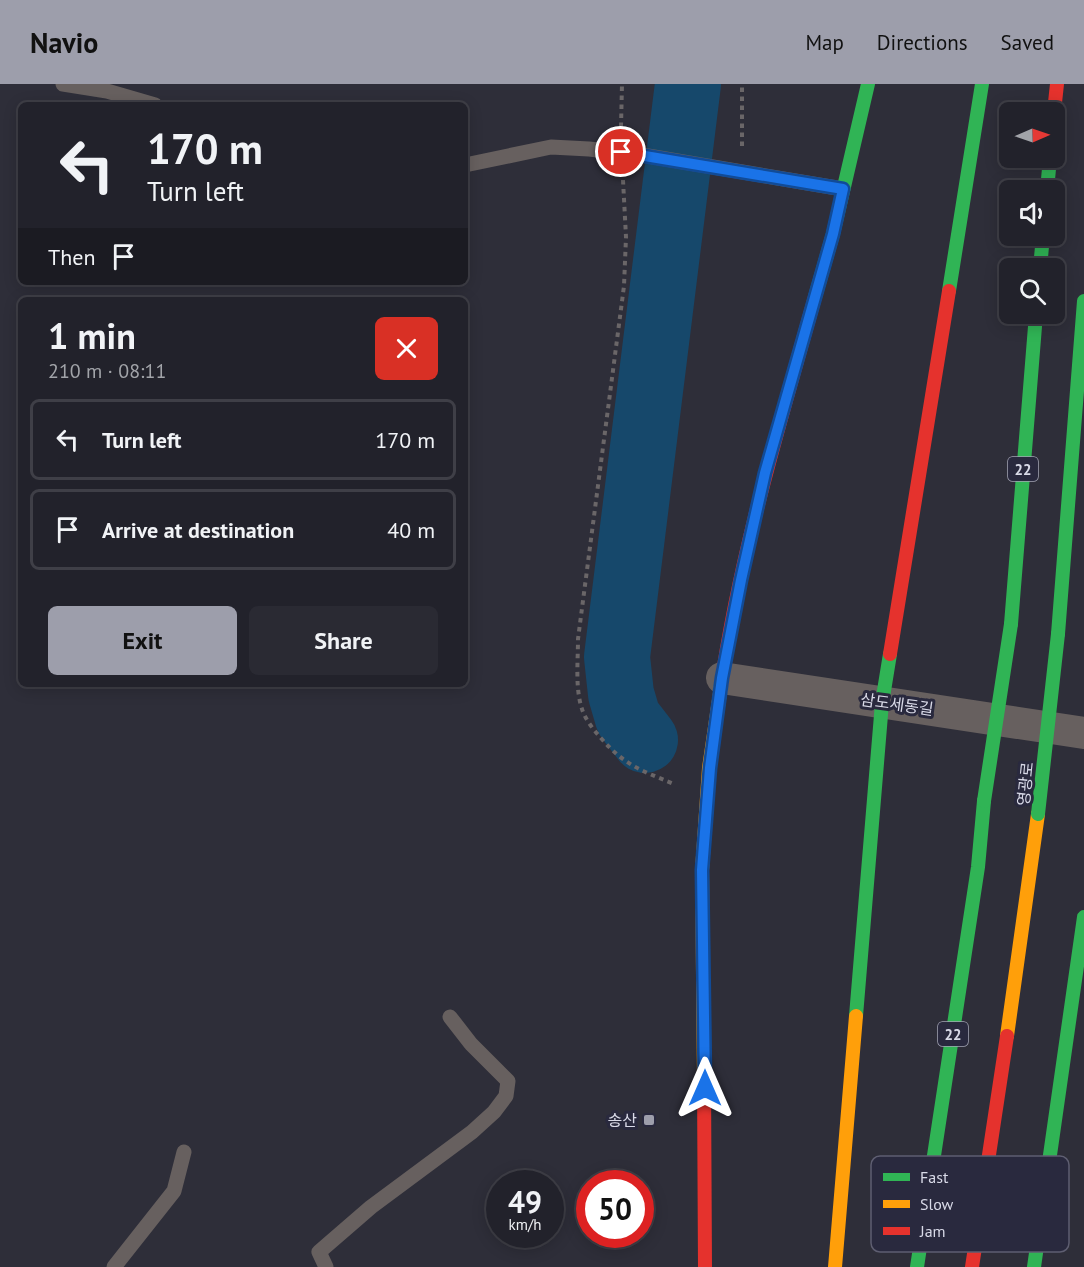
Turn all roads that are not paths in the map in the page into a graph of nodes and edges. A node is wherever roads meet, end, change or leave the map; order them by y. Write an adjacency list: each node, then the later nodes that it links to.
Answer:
1 (63, 84): 5 (lane)
2 (868, 84): 8 (main road)
3 (982, 84): 12 (main road)
4 (1057, 84): 6 (main road)
5 (145, 102)
6 (1055, 102)
7 (468, 164): 8 (lane)
8 (843, 189): 11 (main road)
9 (1084, 301): 18 (main road, 영광로, bridge)
10 (1035, 324): 17 (main road, 22, bridge)
11 (722, 678): 12 (street, 삼도세동길); 25 (main road)
12 (882, 703): 13 (street, 삼도세동길); 26 (main road)
13 (1078, 732)
14 (1084, 917): 19 (main road)
15 (450, 1017): 24 (lane)
16 (184, 1152): 23 (lane)
17 (934, 1156)
18 (989, 1156)
19 (1051, 1156)
20 (919, 1252): 27 (main road, 22, bridge)
21 (974, 1252): 28 (main road, 영광로, bridge)
22 (1037, 1252): 29 (main road)
23 (114, 1267)
24 (326, 1267)
25 (705, 1267)
26 (835, 1267)
27 (917, 1267)
28 (972, 1267)
29 (1035, 1267)

